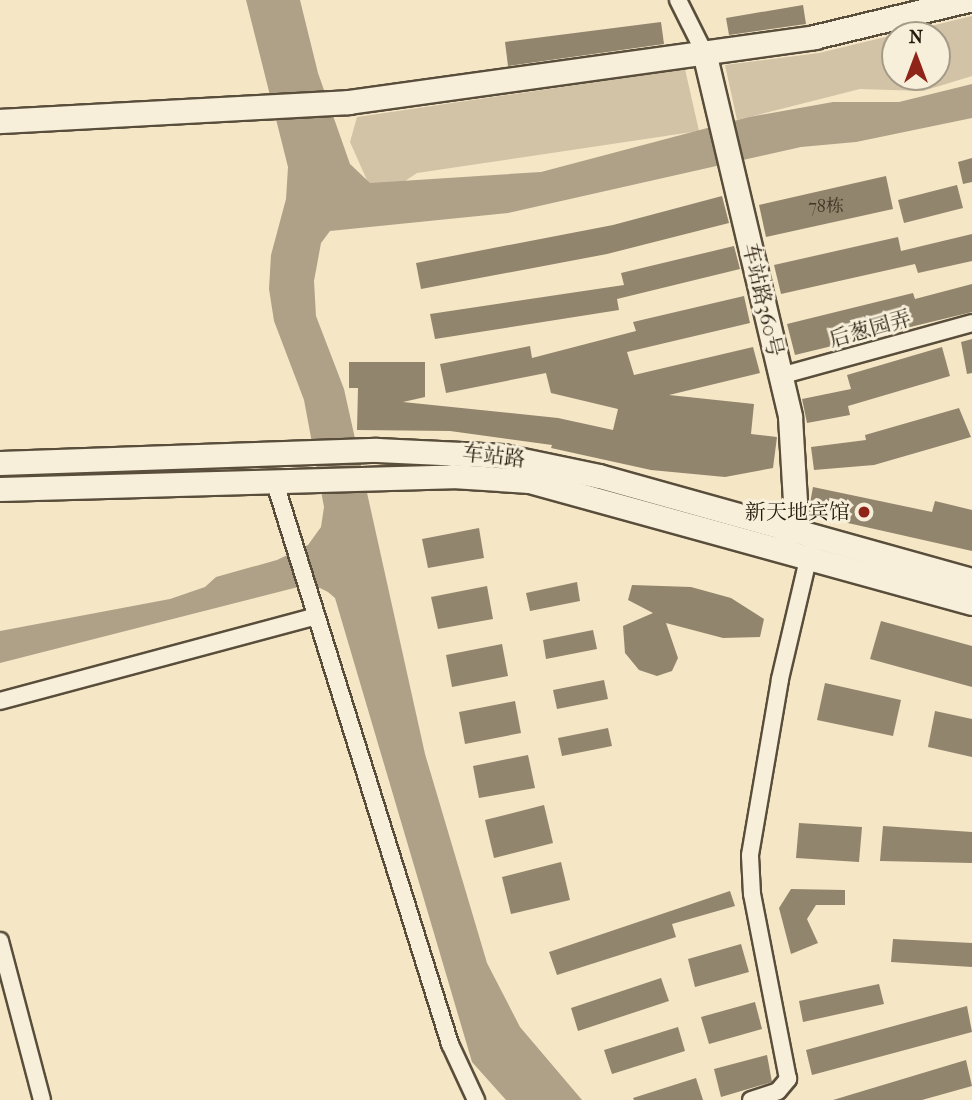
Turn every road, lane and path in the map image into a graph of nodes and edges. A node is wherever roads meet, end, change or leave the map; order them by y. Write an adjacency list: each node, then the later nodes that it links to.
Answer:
1 (678, 0): 3 (street)
2 (968, 0): 3 (main road)
3 (704, 52): 4 (main road); 6 (main road, 车站路360号)
4 (0, 121)
5 (972, 323): 6 (street, 后葱园弄)
6 (780, 376): 10 (main road, 车站路360号)
7 (0, 463): 10 (main road, 车站路)
8 (274, 480): 9 (main road, 车站路); 10 (main road, 车站路); 14 (street)
9 (0, 489)
10 (786, 540): 11 (main road, 车站路)
11 (811, 548): 12 (main road, 车站路); 13 (main road, 车站路); 19 (street)
12 (972, 580)
13 (972, 603)
14 (313, 617): 15 (street); 18 (street)
15 (0, 701)
16 (0, 941): 17 (street)
17 (42, 1100)
18 (476, 1100)
19 (751, 1100)

